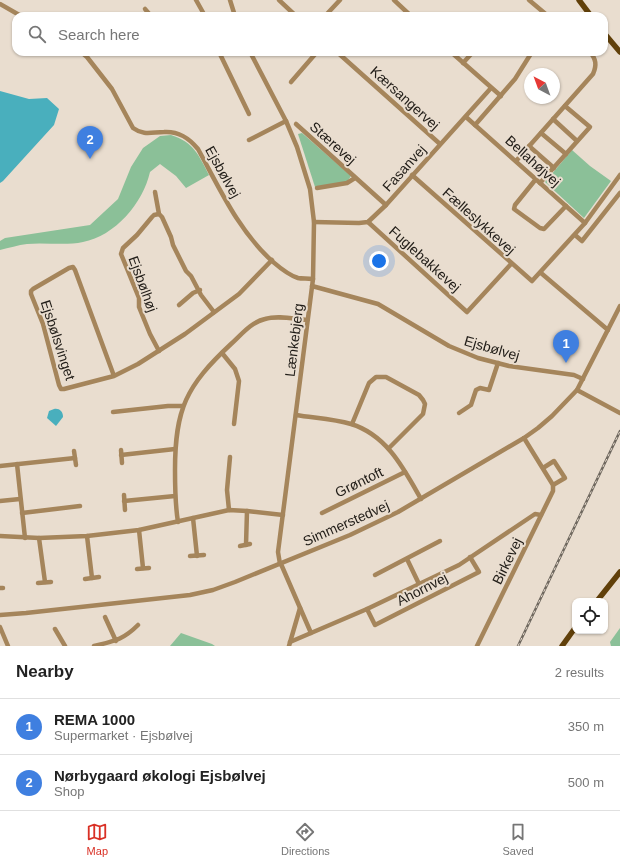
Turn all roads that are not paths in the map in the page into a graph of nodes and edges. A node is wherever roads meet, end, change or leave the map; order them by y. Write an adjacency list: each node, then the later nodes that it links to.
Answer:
1 (196, 0): 12 (street)
2 (230, 0): 13 (street)
3 (279, 0): 14 (street)
4 (340, 0): 15 (street)
5 (394, 0): 16 (street)
6 (529, 0): 17 (street)
7 (579, 0): 18 (main road)
8 (0, 4): 10 (street)
9 (145, 9): 11 (street)
10 (14, 12)
11 (148, 12)
12 (204, 12)
13 (234, 12)
14 (292, 12)
15 (329, 12)
16 (407, 12)
17 (543, 12)
18 (588, 12)
19 (608, 38): 20 (main road)
20 (620, 52)
21 (87, 56): 65 (street, Ejsbølvej)
22 (221, 56): 35 (street)
23 (252, 56): 38 (street, Lænkebjerg)
24 (314, 56): 31 (street)
25 (341, 56): 44 (street, Kærsangervej)
26 (456, 56): 30 (street)
27 (470, 56): 30 (street)
28 (529, 56): 33 (street)
29 (592, 56): 34 (street)
30 (464, 63): 32 (street)
31 (291, 82)
32 (491, 88): 33 (street); 36 (street, Fasanvej)
33 (501, 96): 40 (street)
34 (565, 106): 37 (street); 43 (street)
35 (248, 114)
36 (466, 117): 40 (street, Bellahøjvej); 44 (street, Fasanvej)
37 (553, 119): 41 (street); 43 (street)
38 (286, 121): 42 (street); 61 (street, Lænkebjerg)
39 (296, 124): 51 (street, Stærevej)
40 (476, 125): 47 (street, Bellahøjvej)
41 (541, 133): 45 (street); 46 (street)
42 (249, 140)
43 (577, 141): 46 (street)
44 (440, 144): 50 (street, Fasanvej)
45 (529, 146): 47 (street); 48 (street)
46 (566, 154): 48 (street)
47 (516, 161): 52 (street, Bellahøjvej)
48 (554, 168): 53 (street)
49 (620, 175): 54 (street)
50 (412, 176): 58 (street, Fasanvej); 66 (street, Fælleslykkevej)
51 (355, 178): 55 (street, Stærevej); 58 (street, Stærevej)
52 (536, 179): 53 (street, Bellahøjvej); 59 (street)
53 (540, 183): 59 (street, Bellahøjvej)
54 (613, 186): 57 (street); 63 (street)
55 (317, 188)
56 (155, 192): 60 (street)
57 (620, 192): 64 (street)
58 (386, 205): 62 (street, Fasanvej)
59 (566, 206): 63 (street, Bellahøjvej)
60 (159, 214): 70 (street); 76 (street, Ejsbølhøj)
61 (314, 222): 62 (street); 68 (street, Lænkebjerg)
62 (368, 222): 66 (street, Fuglebakkevej)
63 (586, 223): 64 (street)
64 (575, 235): 67 (street)
65 (272, 260): 68 (street, Ejsbølvej); 73 (street, Ejsbølsvinget)
66 (512, 264): 67 (street, Fælleslykkevej)
67 (541, 273): 75 (street)
68 (313, 279): 69 (street, Lænkebjerg)
69 (312, 286): 74 (street, Lænkebjerg); 78 (street, Ejsbølvej)
70 (200, 290): 71 (street, Ejsbølhøj); 73 (street)
71 (179, 305)
72 (620, 306): 75 (street, Simmerstedvej)
73 (214, 312): 76 (street, Ejsbølsvinget)
74 (307, 320): 77 (street); 86 (street, Lænkebjerg)
75 (608, 330): 80 (street, Simmerstedvej)
76 (159, 351): 79 (street, Ejsbølsvinget)
77 (222, 352): 82 (street); 87 (street)
78 (498, 363): 80 (street, Ejsbølvej); 84 (street)
79 (114, 376): 79 (street, Ejsbølsvinget)
80 (583, 379): 81 (street, Simmerstedvej)
81 (577, 390): 85 (street); 89 (street, Simmerstedvej)
82 (183, 406): 83 (street); 91 (street)
83 (113, 412)
84 (459, 413)
85 (620, 413)
86 (296, 415): 88 (street); 115 (street, Lænkebjerg)
87 (234, 424)
88 (352, 424): 90 (street); 90 (street)
89 (524, 438): 99 (street); 105 (street, Simmerstedvej)
90 (389, 448): 100 (street)
91 (175, 449): 95 (street); 103 (street)
92 (74, 451): 94 (street)
93 (230, 457): 110 (street)
94 (75, 458): 96 (street); 97 (street)
95 (122, 463)
96 (17, 464): 98 (street); 104 (street)
97 (76, 465)
98 (0, 466)
99 (543, 468): 101 (street); 101 (street, Birkevej)
100 (405, 472): 105 (street); 113 (street, Grøntoft)
101 (553, 485): 114 (street, Birkevej)
102 (124, 495): 107 (street)
103 (175, 496): 107 (street); 117 (street)
104 (20, 499): 106 (street); 112 (street)
105 (421, 499): 130 (street, Simmerstedvej)
106 (0, 501)
107 (124, 501): 109 (street)
108 (80, 506): 112 (street)
109 (125, 510)
110 (229, 510): 111 (street); 116 (street)
111 (247, 511): 115 (street); 124 (street)
112 (22, 513): 121 (street)
113 (322, 513)
114 (541, 515): 128 (street, Ahornvej); 158 (street, Birkevej)
115 (283, 516): 130 (street, Lænkebjerg)
116 (193, 518): 117 (street); 127 (street)
117 (178, 522): 118 (street)
118 (139, 530): 120 (street); 131 (street)
119 (0, 536): 121 (street)
120 (87, 536): 122 (street); 137 (street)
121 (25, 538): 122 (street)
122 (39, 538): 139 (street)
123 (440, 541): 129 (street)
124 (240, 546)
125 (204, 555): 127 (street)
126 (190, 556): 127 (street)
127 (197, 556)
128 (470, 557): 142 (street, Ahornvej); 145 (street, Ahornvej)
129 (406, 559): 135 (street); 142 (street, Ahornvej)
130 (280, 564): 144 (street); 146 (street, Simmerstedvej)
131 (143, 568): 132 (street); 133 (street)
132 (149, 568)
133 (136, 569)
134 (620, 572): 143 (main road)
135 (376, 575)
136 (99, 577): 137 (street)
137 (92, 578): 138 (street)
138 (85, 579)
139 (45, 582): 140 (street); 141 (street)
140 (52, 582)
141 (38, 583)
142 (419, 584): 145 (street, Ahornvej)
143 (599, 598)
144 (300, 608): 152 (street); 154 (street)
145 (367, 609): 152 (street, Ahornvej)
146 (0, 614)
147 (105, 617): 153 (street)
148 (138, 626): 153 (street)
149 (0, 627): 155 (street)
150 (55, 629): 156 (street)
151 (572, 632): 159 (main road)
152 (311, 633): 154 (street, Ahornvej)
153 (116, 641): 157 (street)
154 (289, 644)
155 (8, 646)
156 (65, 646)
157 (94, 646)
158 (477, 646)
159 (562, 646)

